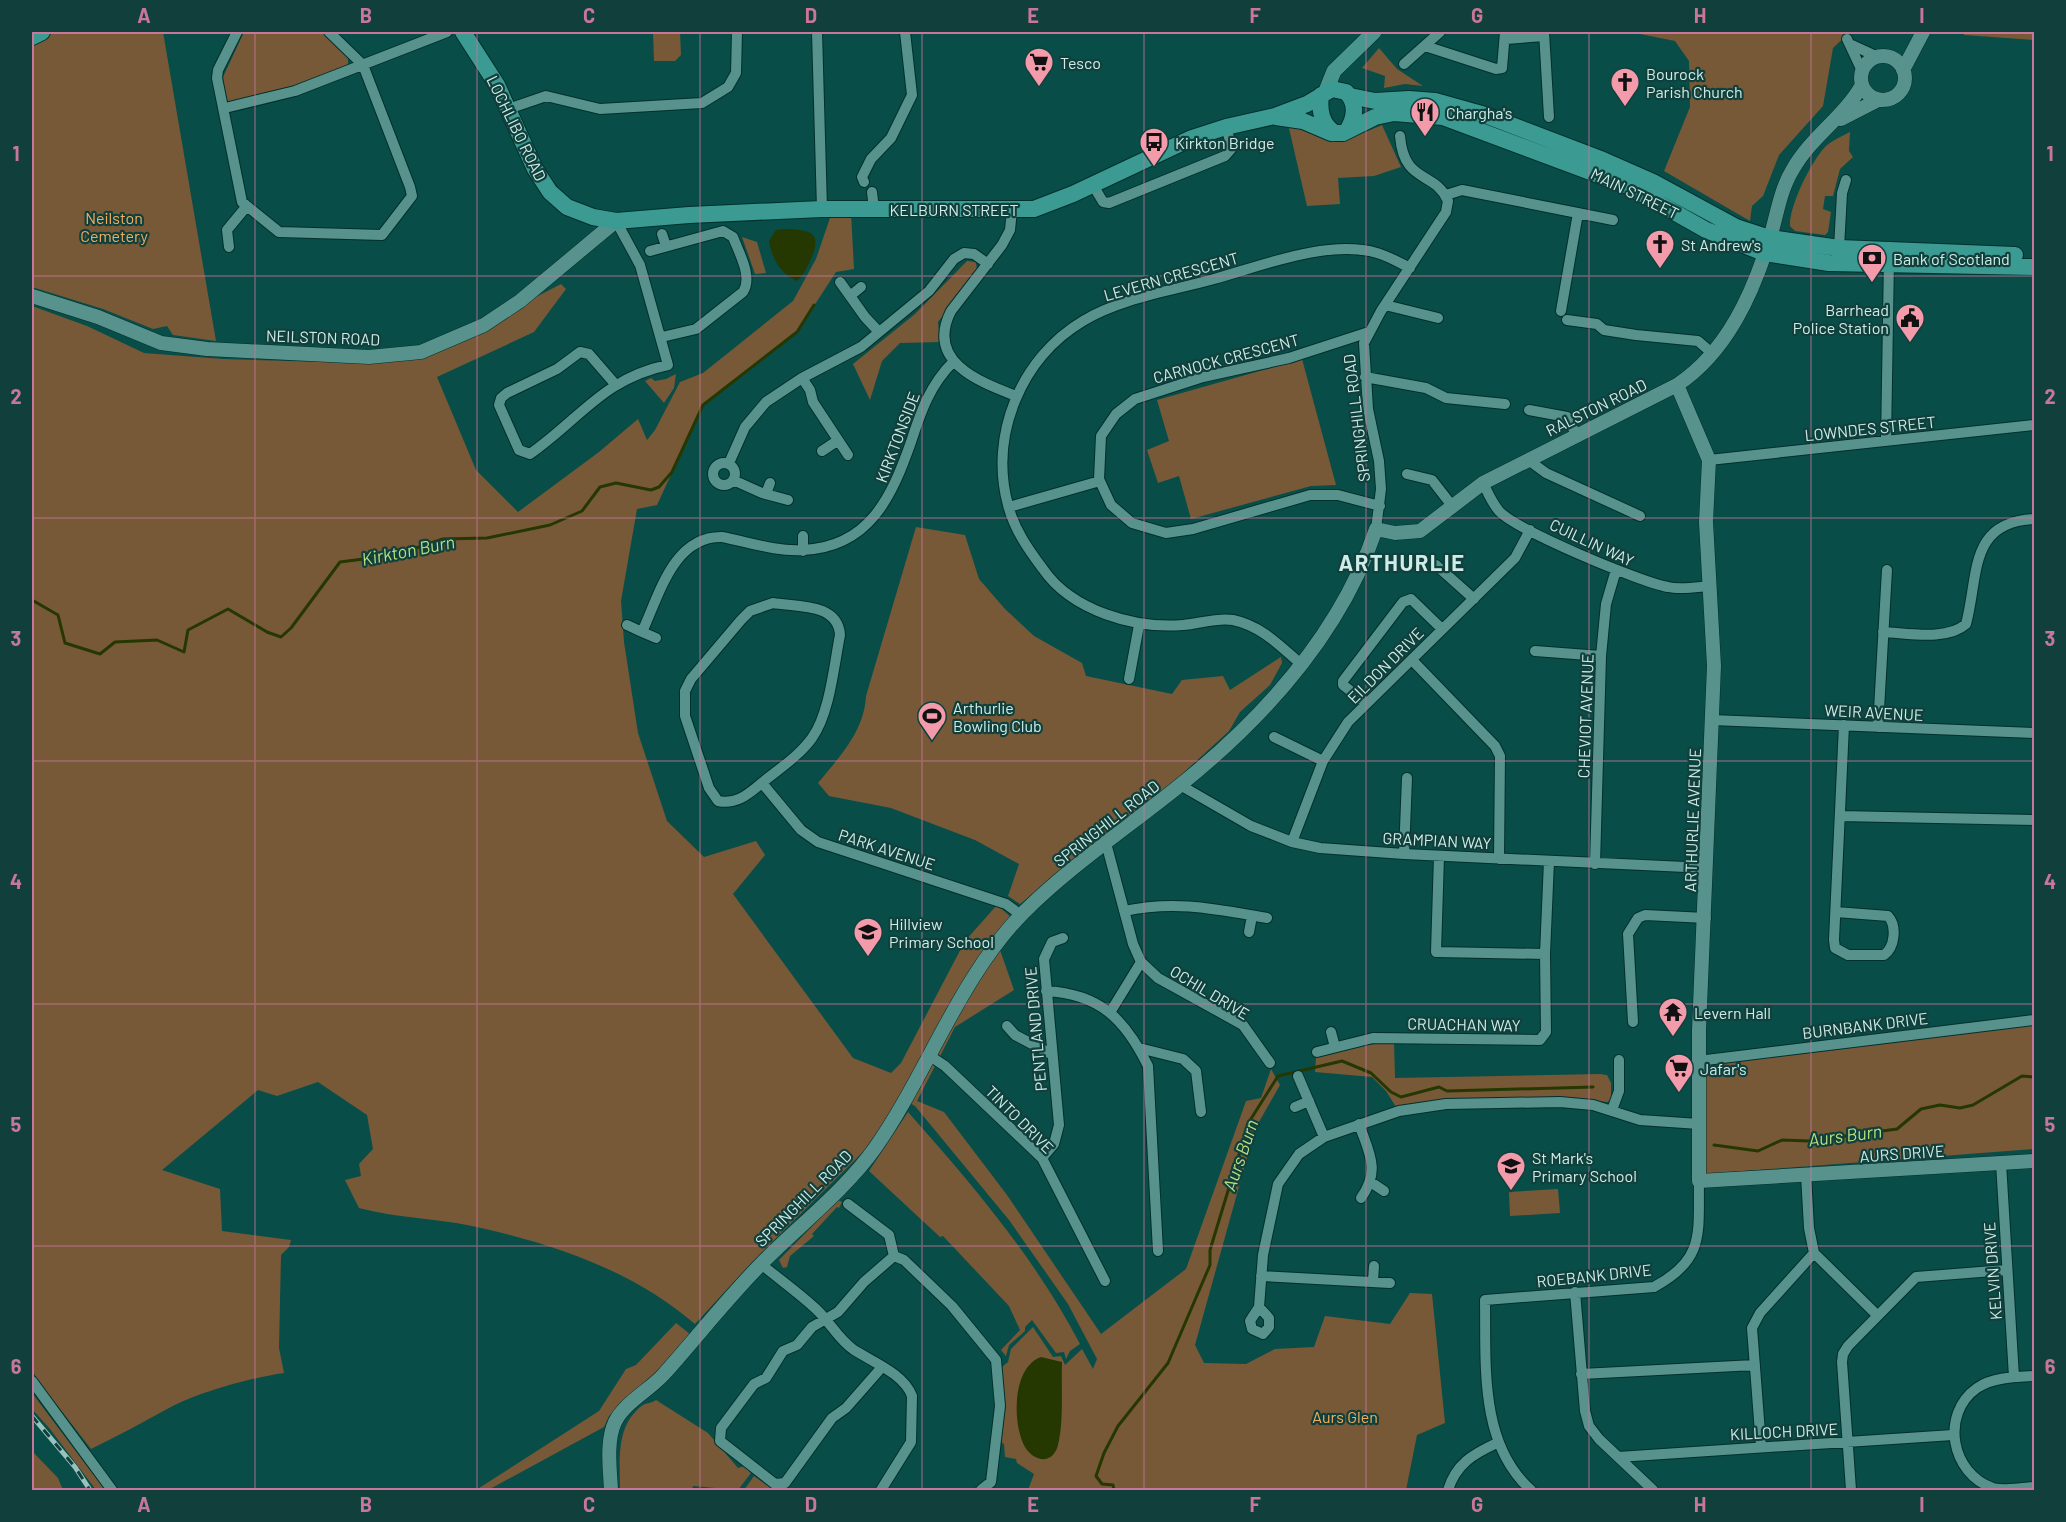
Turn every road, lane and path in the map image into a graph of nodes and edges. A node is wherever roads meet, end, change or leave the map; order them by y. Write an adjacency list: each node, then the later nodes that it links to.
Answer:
1 (42, 32): 14 (main road)
2 (237, 32): 25 (street)
3 (329, 32): 19 (street)
4 (447, 32): 19 (street)
5 (464, 32): 26 (main road, LOCHLIBO ROAD)
6 (737, 32): 26 (street)
7 (818, 32): 39 (street)
8 (905, 32): 34 (street)
9 (1374, 32): 16 (main road)
10 (1440, 32): 15 (street)
11 (1544, 34): 12 (street); 28 (street)
12 (1505, 35): 15 (street)
13 (1920, 36): 17 (street); 20 (street)
14 (32, 37)
15 (1425, 46): 18 (street)
16 (1355, 50): 22 (main road); 23 (main road)
17 (1882, 57): 20 (street); 21 (street); 21 (street)
18 (1404, 64)
19 (363, 65): 25 (street); 38 (street)
20 (1903, 70): 24 (street)
21 (1862, 78): 24 (street); 29 (street)
22 (1324, 93): 23 (main road); 27 (main road, KELBURN STREET); 31 (main road)
23 (1348, 94): 31 (main road); 46 (main road, MAIN STREET)
24 (1878, 100): 29 (street)
25 (225, 108): 38 (street)
26 (508, 109): 44 (main road, LOCHLIBO ROAD)
27 (1275, 116): 30 (main road, KELBURN STREET); 31 (main road, KELBURN STREET)
28 (1549, 117)
29 (1834, 122): 46 (street, RALSTON ROAD)
30 (1226, 127): 35 (main road, KELBURN STREET); 35 (street)
31 (1341, 132): 46 (main road, MAIN STREET)
32 (1400, 136): 37 (street)
33 (1846, 180): 49 (street)
34 (864, 182)
35 (1093, 185): 41 (main road, KELBURN STREET)
36 (872, 192): 40 (street)
37 (1446, 195): 42 (street); 55 (street, SPRINGHILL ROAD)
38 (246, 207): 48 (street)
39 (822, 209): 40 (main road, KELBURN STREET); 44 (main road, KELBURN STREET)
40 (874, 209): 41 (main road, KELBURN STREET)
41 (1012, 210): 53 (street)
42 (1578, 213): 43 (street); 65 (street)
43 (1613, 220)
44 (616, 221): 58 (street, NEILSTON ROAD); 64 (street)
45 (662, 234): 47 (street)
46 (1767, 245): 49 (main road, MAIN STREET); 51 (main road, MAIN STREET); 65 (street, RALSTON ROAD)
47 (666, 246): 50 (street); 64 (street)
48 (229, 247)
49 (1839, 248): 51 (main road, MAIN STREET)
50 (650, 251)
51 (1889, 256): 52 (main road, MAIN STREET); 54 (main road, MAIN STREET); 77 (street)
52 (2034, 256)
53 (988, 264): 62 (street); 66 (street)
54 (2034, 267)
55 (1410, 268): 60 (street, SPRINGHILL ROAD); 71 (street, LEVERN CRESCENT)
56 (840, 282): 59 (street)
57 (861, 287): 59 (street)
58 (32, 296)
59 (850, 296): 62 (street)
60 (1385, 305): 61 (street); 63 (street, SPRINGHILL ROAD)
61 (1438, 318)
62 (879, 332): 68 (street)
63 (1369, 332): 67 (street, SPRINGHILL ROAD); 85 (street, CARNOCK CRESCENT)
64 (662, 337): 69 (street)
65 (1713, 354): 70 (street, RALSTON ROAD)
66 (953, 362): 71 (street); 98 (street, KIRKTONSIDE)
67 (1365, 377): 72 (street); 90 (street, SPRINGHILL ROAD)
68 (802, 378): 76 (street); 82 (street)
69 (615, 384): 69 (street)
70 (1677, 385): 75 (street, RALSTON ROAD); 81 (street)
71 (1016, 396): 91 (street, LEVERN CRESCENT)
72 (1505, 404)
73 (1529, 410): 75 (street)
74 (2034, 425): 77 (street, LOWNDES STREET)
75 (1577, 436): 80 (street, RALSTON ROAD)
76 (837, 441): 78 (street); 79 (street)
77 (1886, 441): 81 (street, LOWNDES STREET)
78 (822, 451)
79 (848, 455)
80 (1527, 459): 87 (street, RALSTON ROAD); 93 (street)
81 (1709, 460): 102 (street, ARTHURLIE AVENUE)
82 (729, 463): 84 (street); 84 (street)
83 (1407, 474): 92 (street)
84 (734, 480): 88 (street)
85 (1100, 481): 90 (street, CARNOCK CRESCENT); 91 (street)
86 (770, 483): 88 (street)
87 (1483, 483): 92 (street, RALSTON ROAD); 96 (street, CUILLIN WAY)
88 (766, 494): 89 (street)
89 (788, 500)
90 (1380, 506): 95 (street, SPRINGHILL ROAD)
91 (1009, 507): 105 (street, LEVERN CRESCENT)
92 (1453, 507): 95 (street, RALSTON ROAD)
93 (1640, 516)
94 (2034, 519): 108 (street)
95 (1376, 529): 113 (street, SPRINGHILL ROAD)
96 (1530, 530): 100 (street, CUILLIN WAY); 103 (street, EILDON DRIVE)
97 (803, 536): 98 (street)
98 (803, 551): 107 (street, KIRKTONSIDE)
99 (1436, 566): 103 (street)
100 (1616, 570): 102 (street, CUILLIN WAY); 111 (street, CHEVIOT AVENUE)
101 (1887, 570): 108 (street)
102 (1710, 586): 116 (street, ARTHURLIE AVENUE)
103 (1474, 599): 106 (street, EILDON DRIVE)
104 (627, 625): 107 (street)
105 (1139, 625): 113 (street, LEVERN CRESCENT); 114 (street)
106 (1442, 629): 112 (street, EILDON DRIVE); 115 (street)
107 (642, 632): 109 (street)
108 (1883, 632): 118 (street)
109 (656, 638)
110 (1535, 651): 111 (street)
111 (1601, 656): 133 (street, CHEVIOT AVENUE)
112 (1412, 660): 115 (street, EILDON DRIVE); 131 (street)
113 (1302, 665): 124 (street, SPRINGHILL ROAD)
114 (1129, 679)
115 (1366, 703): 121 (street, EILDON DRIVE)
116 (1712, 720): 117 (street, WEIR AVENUE); 134 (street, ARTHURLIE AVENUE)
117 (1844, 725): 118 (street, WEIR AVENUE); 125 (street)
118 (1878, 727): 119 (street, WEIR AVENUE)
119 (2034, 732)
120 (1274, 736): 121 (street)
121 (1323, 761): 127 (street, EILDON DRIVE)
122 (1407, 778): 129 (street)
123 (762, 783): 123 (street); 137 (street, PARK AVENUE)
124 (1180, 785): 127 (street, GRAMPIAN WAY); 128 (street, SPRINGHILL ROAD)
125 (1840, 816): 126 (street); 136 (street)
126 (2034, 820)
127 (1292, 842): 129 (street, GRAMPIAN WAY)
128 (1106, 843): 135 (street); 137 (street, SPRINGHILL ROAD)
129 (1404, 854): 130 (street, GRAMPIAN WAY)
130 (1439, 856): 131 (street, GRAMPIAN WAY); 143 (street)
131 (1499, 859): 132 (street, GRAMPIAN WAY)
132 (1549, 861): 133 (street, GRAMPIAN WAY); 143 (street)
133 (1595, 864): 134 (street, GRAMPIAN WAY)
134 (1707, 868): 140 (street, ARTHURLIE AVENUE)
135 (1124, 910): 138 (street); 144 (street)
136 (1836, 912): 136 (street)
137 (1021, 915): 155 (street, SPRINGHILL ROAD)
138 (1252, 915): 139 (street); 141 (street)
139 (1267, 918)
140 (1706, 918): 148 (street); 157 (street, ARTHURLIE AVENUE)
141 (1249, 932)
142 (1063, 938): 145 (street, PENTLAND DRIVE)
143 (1545, 954): 151 (street, CRUACHAN WAY)
144 (1141, 962): 146 (street); 158 (street, OCHIL DRIVE)
145 (1046, 992): 146 (street); 154 (street, PENTLAND DRIVE)
146 (1111, 1011): 152 (street)
147 (2034, 1020): 157 (street, BURNBANK DRIVE)
148 (1633, 1022)
149 (1007, 1026): 154 (street)
150 (1331, 1032): 151 (street)
151 (1335, 1047): 153 (street, CRUACHAN WAY)
152 (1139, 1048): 163 (street); 176 (street)
153 (1317, 1052)
154 (1051, 1054): 167 (street, PENTLAND DRIVE)
155 (930, 1056): 167 (street, TINTO DRIVE); 179 (street, SPRINGHILL ROAD)
156 (1619, 1060): 162 (street)
157 (1698, 1061): 165 (street, ARTHURLIE AVENUE)
158 (1270, 1063)
159 (1298, 1076): 160 (street)
160 (1309, 1101): 161 (street); 166 (street)
161 (1295, 1107)
162 (1612, 1110): 164 (street); 165 (street)
163 (1201, 1112)
164 (1359, 1124): 166 (street); 172 (street)
165 (1699, 1124): 171 (street, ARTHURLIE AVENUE)
166 (1324, 1137): 182 (street)
167 (1042, 1158): 183 (street, TINTO DRIVE)
168 (2034, 1161): 169 (street, AURS DRIVE)
169 (2001, 1163): 170 (street, AURS DRIVE); 181 (street, KELVIN DRIVE)
170 (1806, 1175): 171 (street, AURS DRIVE); 177 (street)
171 (1699, 1181): 186 (street, ROEBANK DRIVE)
172 (1372, 1183): 173 (street); 174 (street)
173 (1384, 1191)
174 (1361, 1197)
175 (848, 1204): 178 (street)
176 (1158, 1251)
177 (1814, 1253): 188 (street); 190 (street)
178 (894, 1256): 189 (street); 205 (street)
179 (761, 1264): 189 (street); 203 (street, SPRINGHILL ROAD)
180 (1374, 1266): 184 (street)
181 (2006, 1269): 188 (street); 194 (street, KELVIN DRIVE)
182 (1261, 1276): 184 (street); 187 (street)
183 (1105, 1281)
184 (1373, 1281): 185 (street)
185 (1390, 1283)
186 (1575, 1292): 192 (street); 198 (street, ROEBANK DRIVE)
187 (1259, 1307)
188 (1877, 1315): 197 (street)
189 (826, 1319): 191 (street); 191 (street)
190 (1755, 1365): 192 (street); 199 (street)
191 (882, 1367): 204 (street)
192 (1581, 1374): 200 (street)
193 (2034, 1376): 194 (street)
194 (2014, 1377): 196 (street)
195 (32, 1381): 202 (street)
196 (1953, 1435): 197 (street, KILLOCH DRIVE); 201 (street)
197 (1848, 1442): 199 (street, KILLOCH DRIVE); 209 (street)
198 (1497, 1443): 206 (street); 207 (street)
199 (1761, 1446): 200 (street, KILLOCH DRIVE)
200 (1618, 1457): 208 (street)
201 (2034, 1487)
202 (112, 1491)
203 (611, 1491)
204 (881, 1491)
205 (981, 1491)
206 (1449, 1491)
207 (1531, 1491)
208 (1653, 1491)
209 (1851, 1491)

